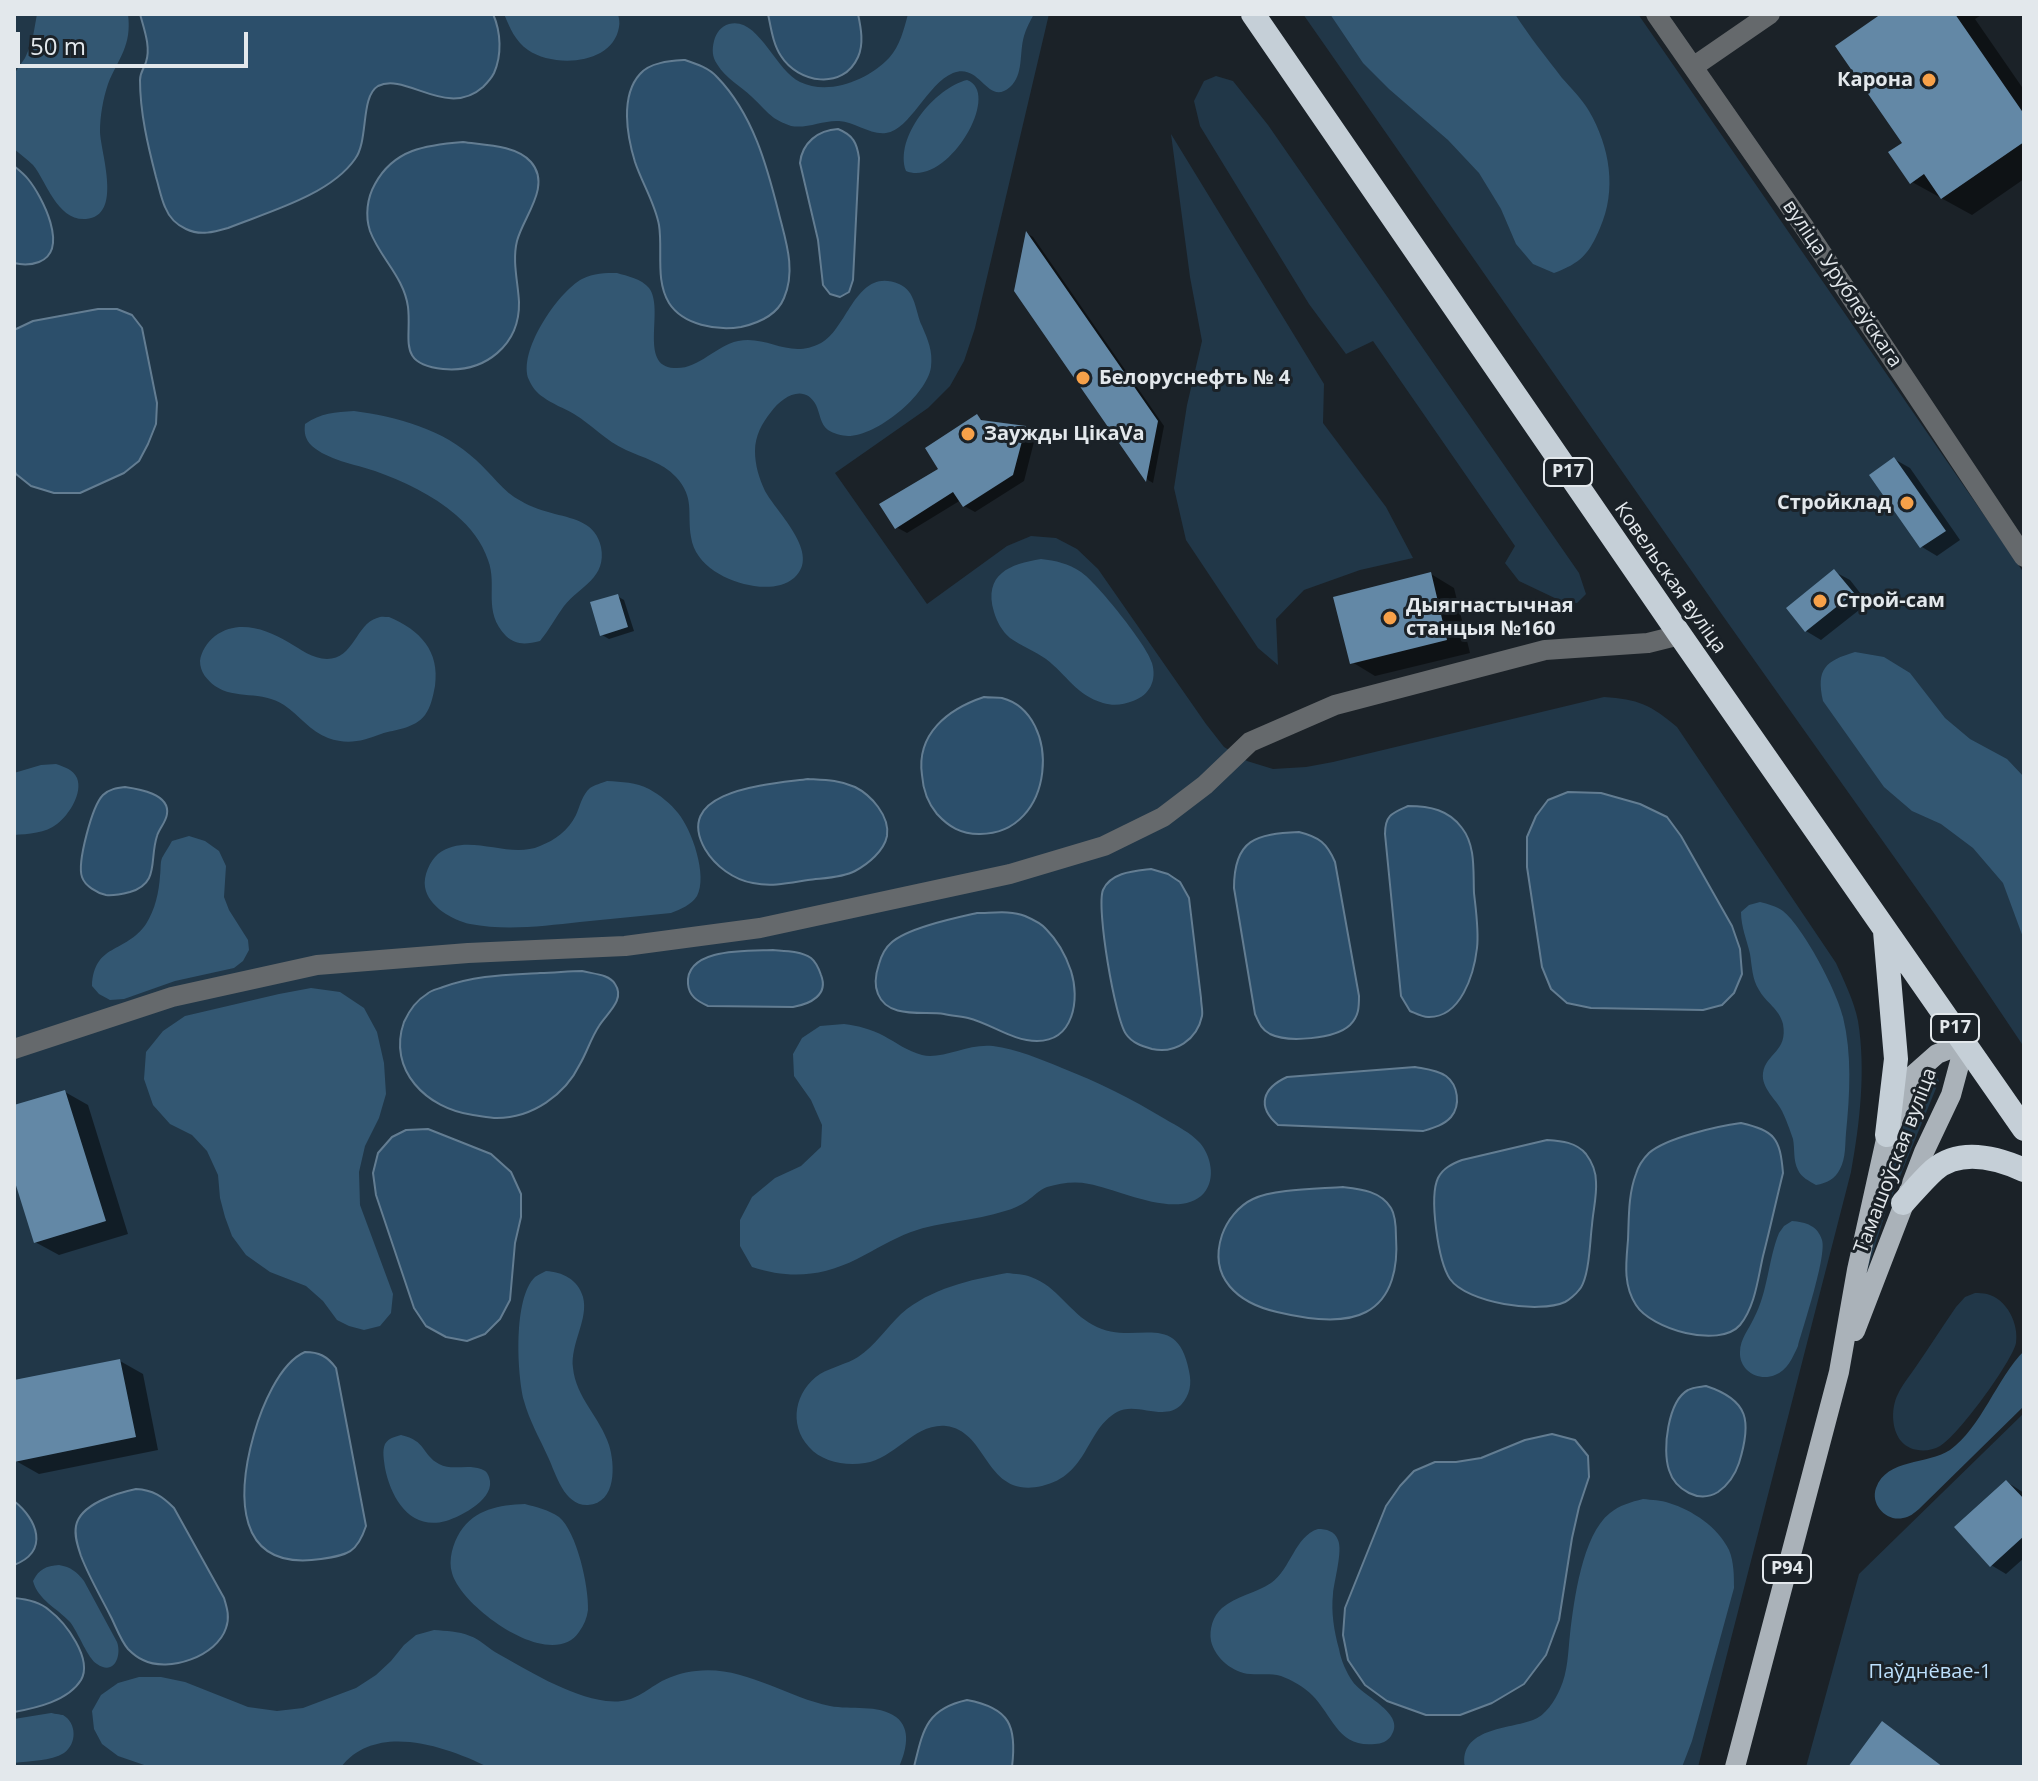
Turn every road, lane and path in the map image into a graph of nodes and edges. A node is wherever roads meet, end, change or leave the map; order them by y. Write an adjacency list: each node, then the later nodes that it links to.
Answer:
1 (1253, 14): 6 (highway, Ковельская вуліца / Р17)
2 (1656, 14): 4 (street, вуліца Урублеўскага)
3 (1770, 14): 4 (street)
4 (1693, 67): 5 (street, вуліца Урублеўскага)
5 (2024, 557)
6 (1680, 635): 7 (highway, Ковельская вуліца / Р17); 9 (street)
7 (1885, 929): 8 (highway, Ковельская вуліца / Р17); 11 (highway, Р94)
8 (1965, 1043): 10 (highway, Ковельская вуліца / Р17); 11 (main road, Тамашоўская вуліца / Р94); 13 (main road, Тамашоўская вуліца / Р94)
9 (14, 1049)
10 (2024, 1129)
11 (1887, 1135): 14 (main road, Тамашоўская вуліца / Р94)
12 (2024, 1170): 13 (highway, Р94)
13 (1903, 1203): 14 (main road, Тамашоўская вуліца / Р94)
14 (1839, 1372): 15 (main road, Тамашоўская вуліца / Р94)
15 (1735, 1767)

